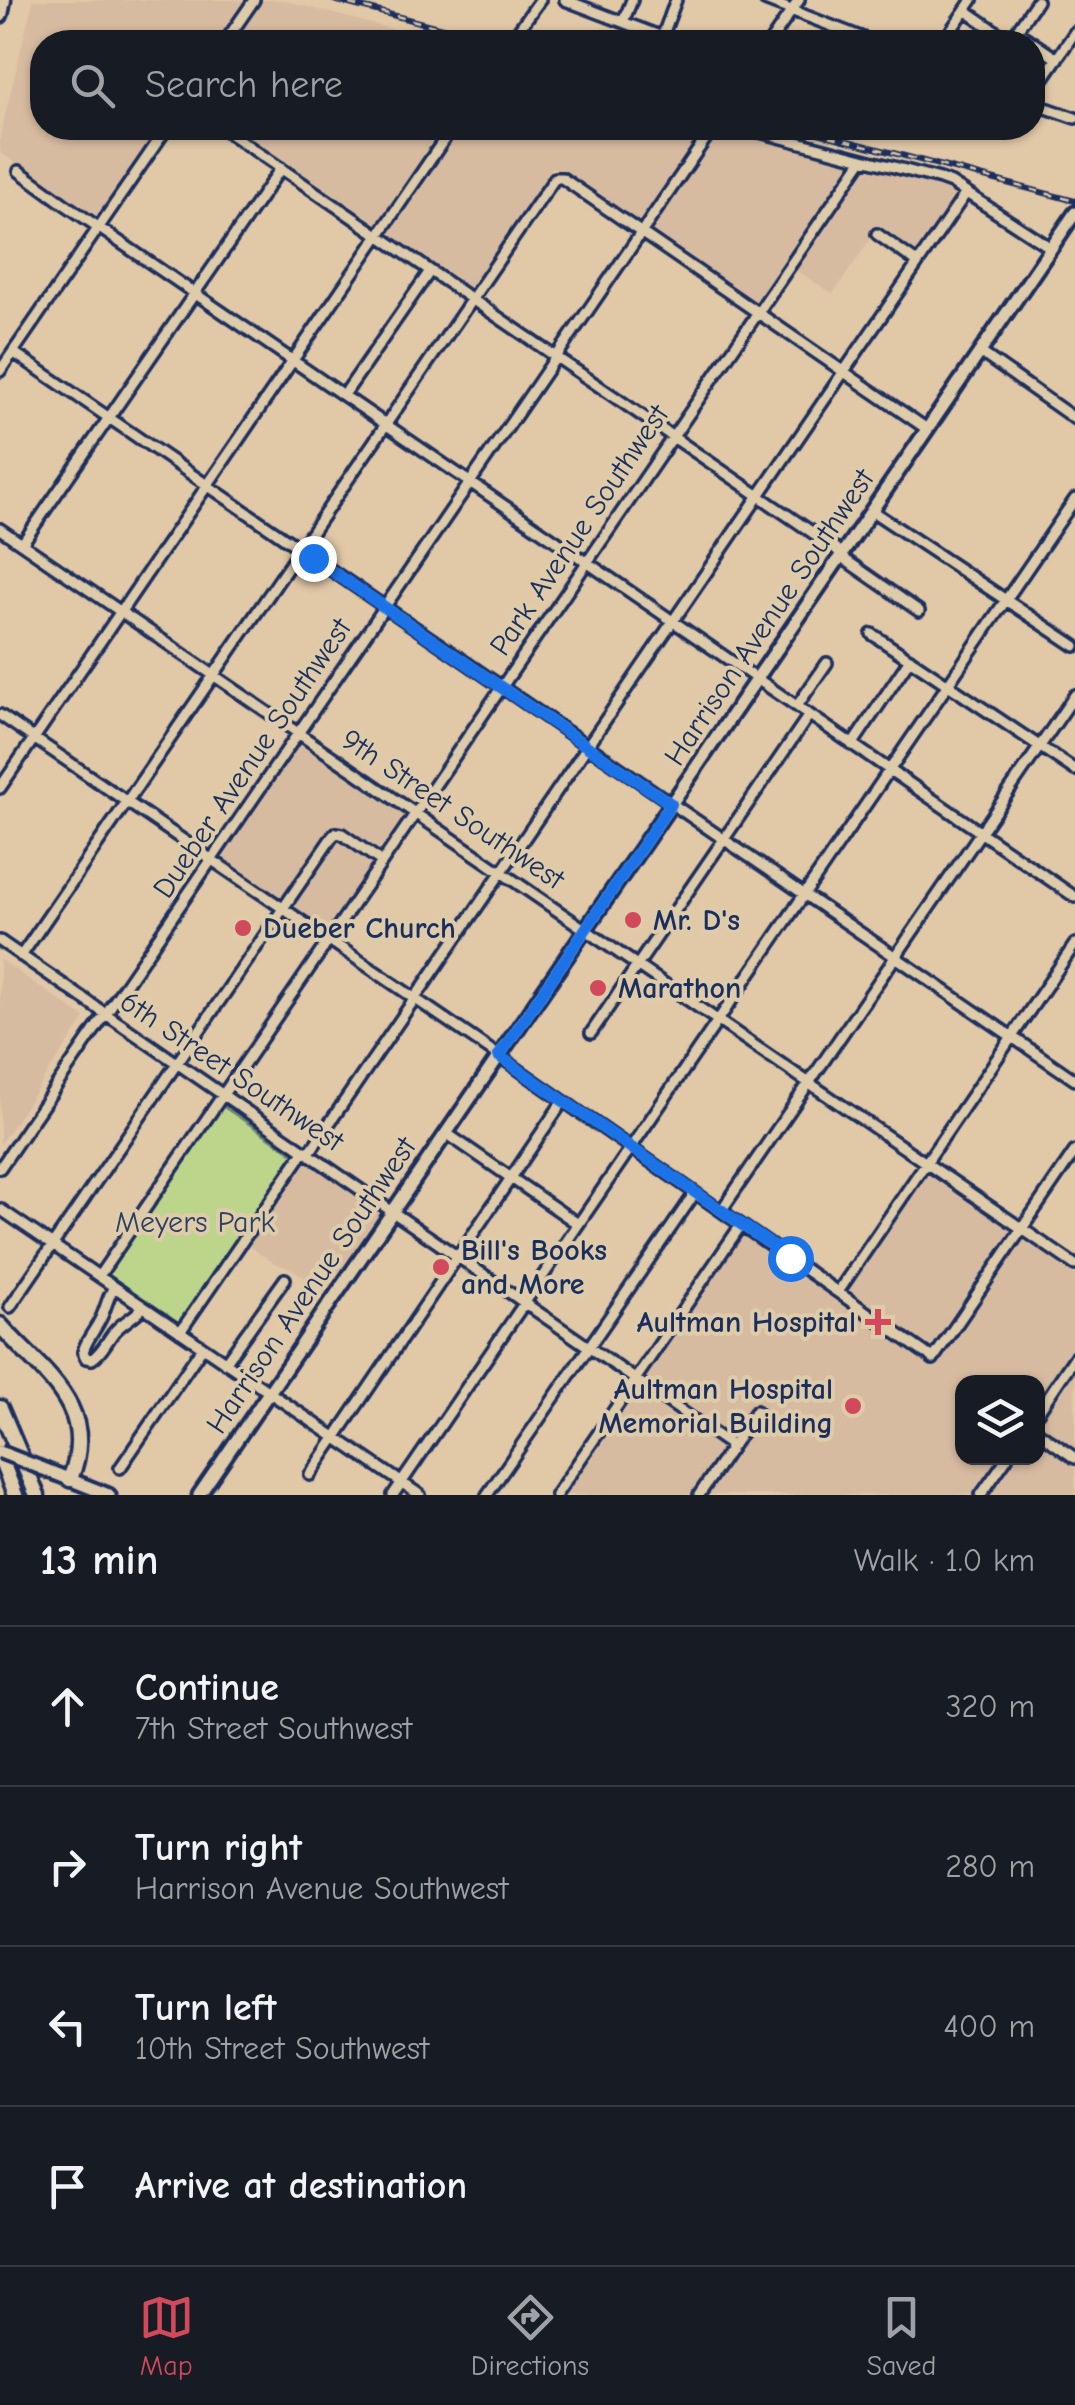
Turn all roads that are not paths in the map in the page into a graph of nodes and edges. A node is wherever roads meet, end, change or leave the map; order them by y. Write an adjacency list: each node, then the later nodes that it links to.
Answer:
1 (3, 0): 14 (highway)
2 (254, 0): 16 (street)
3 (540, 0): 17 (street)
4 (565, 0): 11 (street)
5 (632, 0): 15 (street)
6 (676, 0): 19 (street)
7 (765, 0): 12 (street)
8 (799, 0): 12 (street)
9 (972, 0): 13 (street)
10 (1037, 2): 24 (street)
11 (588, 4): 15 (street)
12 (792, 10): 20 (street); 21 (street)
13 (965, 10): 22 (street); 23 (street)
14 (0, 16)
15 (623, 22): 18 (street)
16 (233, 30)
17 (519, 30)
18 (640, 30)
19 (665, 30)
20 (778, 30)
21 (843, 30)
22 (951, 30)
23 (999, 30)
24 (1018, 30)
25 (1075, 32): 27 (street)
26 (1045, 54): 27 (street)
27 (1057, 60): 28 (street)
28 (1045, 79)
29 (1045, 105): 30 (street)
30 (1075, 118)
31 (159, 140): 41 (street)
32 (239, 140): 37 (street)
33 (444, 140): 44 (street)
34 (705, 140): 42 (street, Dueber Avenue Southwest)
35 (792, 140): 36 (street)
36 (863, 158): 39 (street); 50 (street, Park Avenue Southwest)
37 (280, 168): 44 (street); 48 (street)
38 (19, 171): 41 (street)
39 (966, 194): 45 (street); 46 (street)
40 (1075, 213): 45 (main road, Harrison Avenue Southwest)
41 (99, 227): 48 (street); 51 (street)
42 (641, 232): 49 (street); 50 (street); 53 (street, Dueber Avenue Southwest)
43 (877, 234): 46 (street)
44 (379, 235): 47 (street); 54 (street)
45 (1050, 248): 52 (main road, Harrison Avenue Southwest)
46 (918, 263): 56 (street)
47 (430, 271): 49 (street); 57 (street)
48 (195, 293): 54 (street); 58 (street)
49 (471, 299): 53 (street); 60 (street)
50 (758, 312): 56 (street); 62 (street, Park Avenue Southwest)
51 (13, 352): 55 (street); 58 (street)
52 (980, 352): 59 (street); 61 (main road, Harrison Avenue Southwest)
53 (556, 358): 62 (street); 63 (street, Dueber Avenue Southwest)
54 (292, 360): 57 (street); 64 (street)
55 (0, 371)
56 (844, 371): 61 (street); 65 (street)
57 (344, 395): 60 (street)
58 (110, 419): 64 (street); 69 (street)
59 (1075, 419)
60 (386, 423): 63 (street); 70 (street)
61 (928, 429): 67 (main road, Harrison Avenue Southwest)
62 (673, 437): 65 (street); 72 (street, Park Avenue Southwest)
63 (471, 482): 72 (street); 74 (street, Dueber Avenue Southwest)
64 (206, 485): 70 (street); 75 (street)
65 (759, 496): 71 (street); 77 (street)
66 (1075, 499): 73 (street)
67 (872, 511): 71 (main road, Harrison Avenue Southwest); 73 (street)
68 (0, 529): 69 (street, 9th Street Southwest)
69 (22, 544): 75 (street, 9th Street Southwest)
70 (300, 549): 74 (street); 82 (street)
71 (842, 555): 76 (street); 83 (main road, Harrison Avenue Southwest)
72 (588, 562): 77 (street); 85 (street, Park Avenue Southwest)
73 (1007, 599): 79 (street); 84 (street)
74 (384, 608): 85 (street); 90 (street, Dueber Avenue Southwest)
75 (120, 611): 82 (street, 9th Street Southwest); 91 (street)
76 (919, 611)
77 (673, 621): 83 (street); 94 (street)
78 (872, 634): 80 (street)
79 (1075, 646)
80 (910, 659): 84 (street); 92 (street)
81 (827, 663): 87 (street)
82 (212, 675): 90 (street, 9th Street Southwest); 98 (street)
83 (757, 678): 87 (street); 99 (main road, Harrison Avenue Southwest)
84 (948, 684): 93 (street); 95 (street)
85 (502, 688): 94 (street); 100 (street, Park Avenue Southwest)
86 (1075, 696): 93 (street)
87 (797, 706): 89 (street)
88 (0, 715): 91 (street)
89 (809, 715): 92 (street); 102 (street)
90 (298, 733): 100 (street, 9th Street Southwest); 103 (street, Dueber Avenue Southwest)
91 (34, 738): 97 (street); 98 (street)
92 (852, 745): 95 (street)
93 (1040, 746): 96 (street); 101 (street)
94 (588, 747): 99 (street); 105 (street)
95 (889, 770): 101 (street); 106 (street)
96 (1075, 770)
97 (0, 788)
98 (127, 802): 103 (street); 113 (street)
99 (671, 804): 102 (street); 109 (main road, Harrison Avenue Southwest)
100 (415, 814): 104 (street, Park Avenue Southwest); 105 (street, 9th Street Southwest)
101 (980, 832): 107 (street); 114 (street)
102 (724, 840): 106 (street); 115 (street)
103 (212, 860): 108 (street); 117 (street, Dueber Avenue Southwest)
104 (382, 862): 108 (street); 110 (street, Park Avenue Southwest)
105 (502, 872): 109 (street, 9th Street Southwest); 116 (street)
106 (804, 895): 114 (street); 118 (street)
107 (1075, 898)
108 (283, 909): 110 (street); 122 (street)
109 (586, 930): 115 (street, 9th Street Southwest); 121 (main road, Harrison Avenue Southwest)
110 (328, 940): 116 (street); 125 (street, Park Avenue Southwest)
111 (0, 941): 113 (street, 6th Street Southwest)
112 (1075, 944): 120 (street)
113 (21, 956): 117 (street, 6th Street Southwest)
114 (895, 958): 120 (street); 124 (street)
115 (638, 966): 118 (street, 9th Street Southwest); 119 (street)
116 (414, 998): 121 (street); 129 (street)
117 (106, 1015): 122 (street, 6th Street Southwest); 132 (street, Dueber Avenue Southwest)
118 (718, 1020): 124 (street, 9th Street Southwest); 128 (street)
119 (592, 1033)
120 (1012, 1037): 123 (street); 131 (street)
121 (499, 1056): 126 (street); 127 (main road, Harrison Avenue Southwest)
122 (177, 1063): 125 (street, 6th Street Southwest); 141 (street)
123 (1075, 1080)
124 (809, 1083): 131 (street, 9th Street Southwest); 137 (street)
125 (223, 1094): 129 (street, 6th Street Southwest); 144 (street, Park Avenue Southwest)
126 (563, 1101): 128 (street); 133 (street)
127 (446, 1133): 133 (street); 136 (main road, Harrison Avenue Southwest)
128 (631, 1148): 134 (street); 138 (street)
129 (307, 1152): 136 (street, 6th Street Southwest); 152 (street)
130 (1075, 1152): 140 (street)
131 (926, 1164): 140 (street, 9th Street Southwest); 147 (street)
132 (0, 1168)
133 (512, 1178): 138 (street); 142 (street)
134 (695, 1192): 137 (street); 153 (street)
135 (0, 1208): 141 (street)
136 (393, 1210): 142 (street, 6th Street Southwest); 158 (main road, Harrison Avenue Southwest)
137 (721, 1211): 139 (street)
138 (578, 1224): 148 (street)
139 (741, 1225): 147 (street); 157 (street)
140 (1022, 1229): 143 (street, 9th Street Southwest); 147 (street)
141 (54, 1245): 144 (street); 150 (street)
142 (459, 1256): 148 (street, 6th Street Southwest); 163 (street)
143 (1075, 1265)
144 (99, 1276): 146 (street)
145 (285, 1280): 156 (street)
146 (114, 1286): 149 (street); 149 (street)
147 (838, 1292)
148 (525, 1302): 153 (street, 6th Street Southwest); 171 (street)
149 (143, 1306): 152 (street)
150 (10, 1307)
151 (0, 1325): 170 (highway)
152 (180, 1332): 154 (street)
153 (588, 1346): 157 (street, 6th Street Southwest); 178 (street)
154 (202, 1348): 156 (street); 168 (street)
155 (1075, 1358): 159 (street)
156 (225, 1363): 158 (street)
157 (636, 1379): 164 (street, 6th Street Southwest); 179 (street)
158 (268, 1392): 163 (street); 175 (main road, Harrison Avenue Southwest)
159 (1045, 1402)
160 (0, 1408): 173 (highway)
161 (756, 1411): 164 (street)
162 (1045, 1437): 166 (street)
163 (335, 1438): 169 (street); 171 (street)
164 (732, 1446): 180 (street)
165 (0, 1455): 170 (main road, bridge); 172 (highway)
166 (1075, 1458)
167 (1002, 1465): 181 (street)
168 (120, 1468)
169 (310, 1475)
170 (70, 1479): 174 (main road)
171 (401, 1482): 176 (street); 177 (street)
172 (16, 1495)
173 (37, 1495)
174 (110, 1495)
175 (199, 1495)
176 (392, 1495)
177 (420, 1495)
178 (487, 1495)
179 (556, 1495)
180 (699, 1495)
181 (981, 1495)

